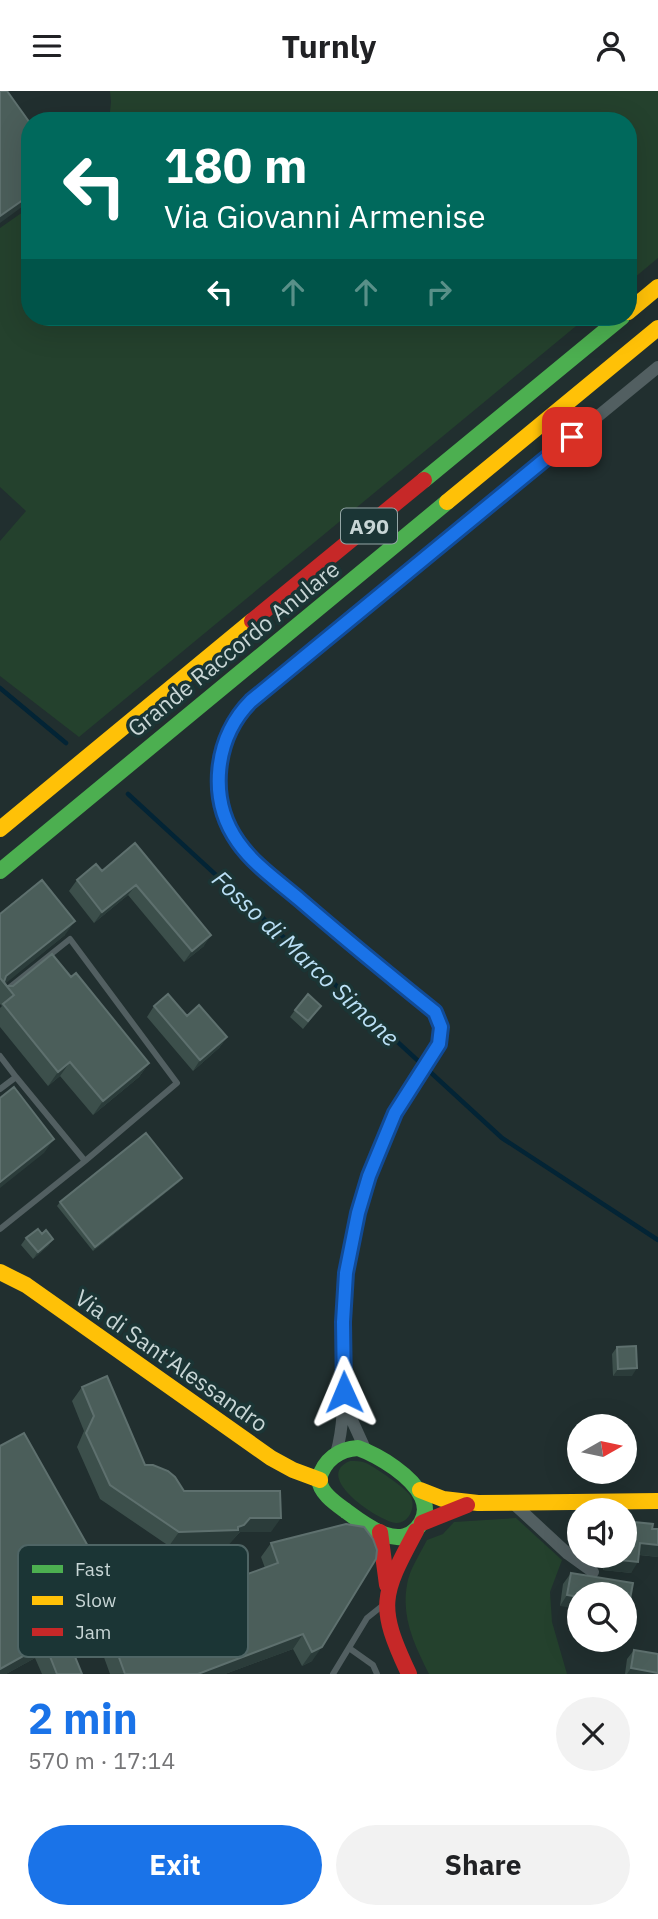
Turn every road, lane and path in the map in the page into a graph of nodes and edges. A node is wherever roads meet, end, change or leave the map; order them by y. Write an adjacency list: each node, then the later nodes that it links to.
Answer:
1 (658, 287): 2 (main road)
2 (637, 304)
3 (611, 326): 6 (main road, Grande Raccordo Anulare / A90)
4 (658, 328): 7 (main road, Grande Raccordo Anulare / A90)
5 (658, 367): 15 (street)
6 (0, 829)
7 (0, 870)
8 (0, 995): 12 (lane)
9 (0, 1056): 10 (lane)
10 (16, 1077): 11 (lane); 12 (lane)
11 (0, 1089)
12 (85, 1161): 13 (lane)
13 (0, 1229)
14 (0, 1272): 18 (main road, Via di Sant'Alessandro)
15 (344, 1392): 16 (street); 17 (street)
16 (366, 1451): 17 (main road); 19 (main road)
17 (336, 1454): 18 (main road)
18 (320, 1480): 24 (main road)
19 (420, 1490): 21 (main road); 23 (main road)
20 (658, 1501): 22 (main road)
21 (478, 1503): 22 (main road); 23 (main road)
22 (513, 1503): 25 (street)
23 (419, 1527): 24 (main road); 26 (main road)
24 (380, 1532): 26 (main road)
25 (593, 1572)
26 (386, 1598): 27 (lane); 30 (main road)
27 (349, 1648): 28 (lane); 29 (lane)
28 (333, 1674)
29 (377, 1674)
30 (409, 1674)

